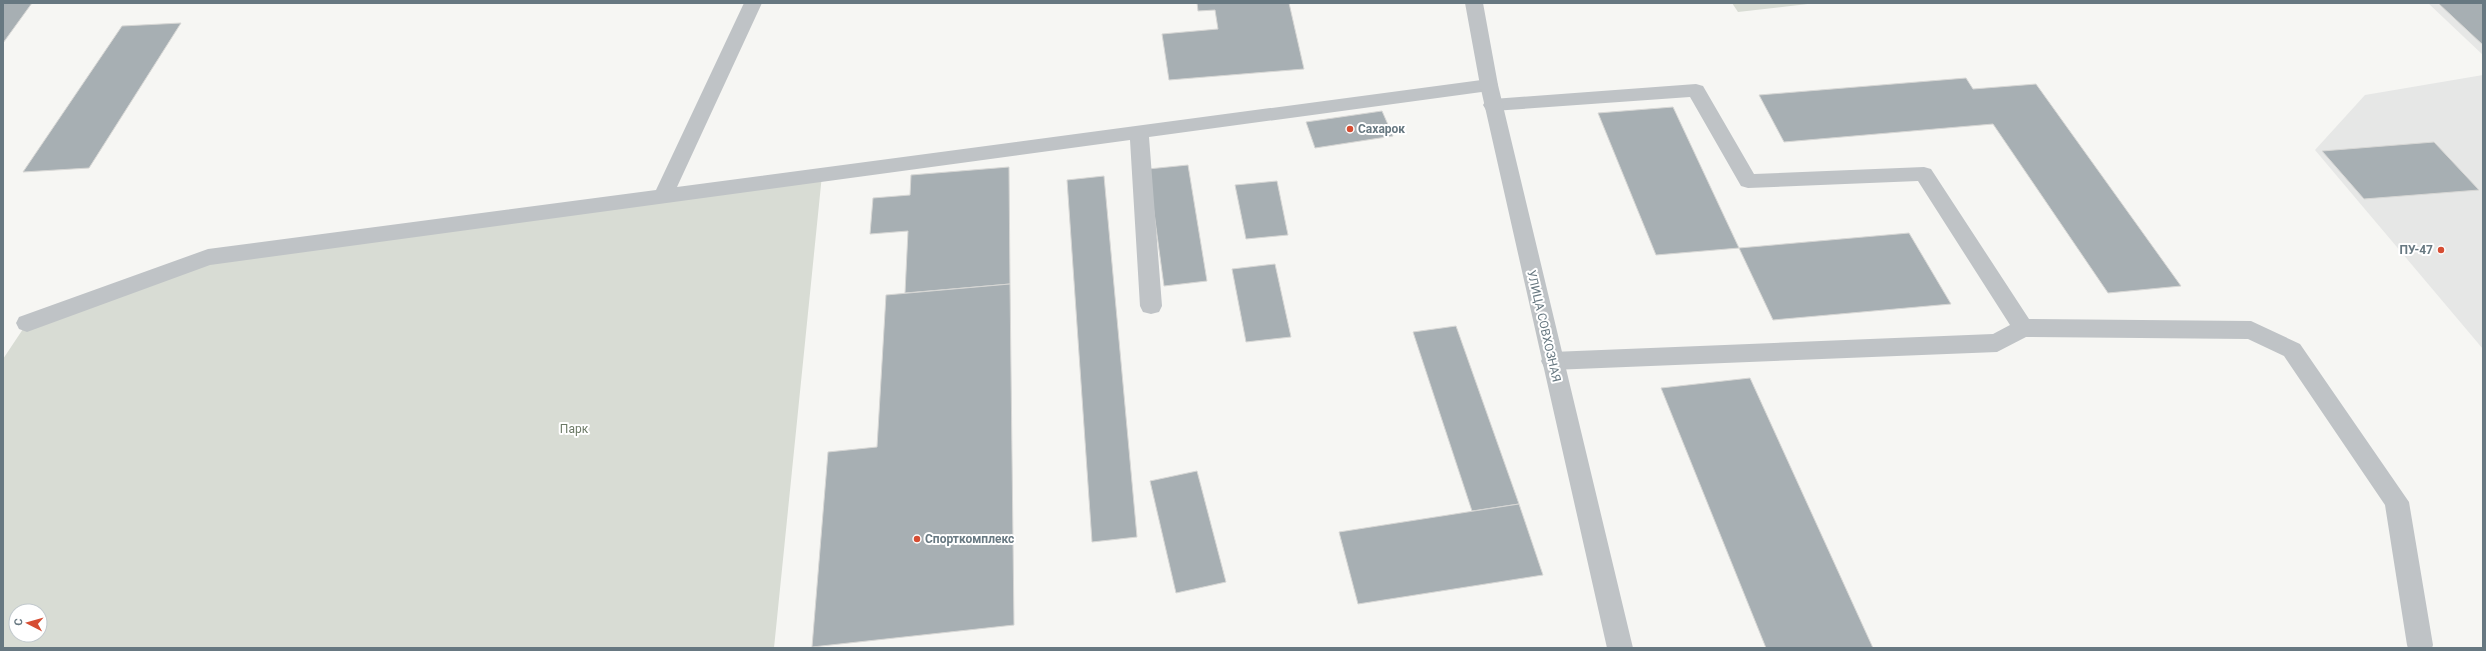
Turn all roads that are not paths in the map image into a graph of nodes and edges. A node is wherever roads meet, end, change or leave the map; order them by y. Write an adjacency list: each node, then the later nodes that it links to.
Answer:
1 (753, 3): 5 (street)
2 (1474, 3): 3 (street, УЛИЦА СОВХОЗНАЯ)
3 (1491, 96): 4 (street); 8 (street); 9 (street, УЛИЦА СОВХОЗНАЯ)
4 (1139, 133): 5 (street); 6 (street)
5 (663, 196): 7 (street)
6 (1151, 306)
7 (27, 323)
8 (2023, 328): 9 (street); 10 (street)
9 (1552, 361): 11 (street, УЛИЦА СОВХОЗНАЯ)
10 (2415, 647)
11 (1620, 648)

